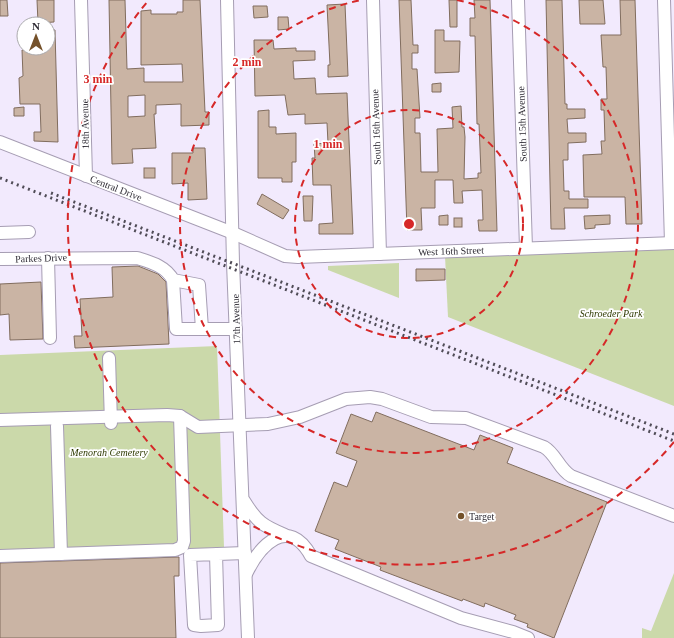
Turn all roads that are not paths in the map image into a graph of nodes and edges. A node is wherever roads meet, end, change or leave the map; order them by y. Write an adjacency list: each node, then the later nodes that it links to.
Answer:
1 (81, 0): 7 (street, 18th Avenue)
2 (227, 0): 10 (street, 17th Avenue)
3 (373, 0): 13 (street, South 16th Avenue)
4 (518, 0): 12 (street, South 15th Avenue)
5 (664, 0): 11 (street)
6 (0, 142): 7 (street, Central Drive)
7 (86, 176): 10 (street, Central Drive)
8 (29, 232): 9 (street)
9 (0, 233)
10 (232, 233): 13 (street, West 16th Street); 18 (street, 17th Avenue)
11 (673, 243): 12 (street, West 16th Street)
12 (526, 248): 13 (street, West 16th Street)
13 (380, 254)
14 (48, 258): 15 (street, Parkes Drive); 16 (street, Parkes Drive); 19 (street)
15 (0, 259)
16 (173, 280): 17 (street); 17 (street)
17 (202, 329): 18 (street)
18 (236, 329): 25 (street, 17th Avenue)
19 (50, 338)
20 (109, 358): 23 (street)
21 (0, 420): 23 (street)
22 (183, 420): 23 (street); 25 (street); 31 (street)
23 (110, 421): 24 (street)
24 (57, 426): 26 (street); 31 (street)
25 (241, 426): 27 (street, 17th Avenue); 28 (street)
26 (0, 428)
27 (243, 500): 29 (street); 30 (street, 17th Avenue)
28 (674, 516)
29 (285, 535): 34 (street); 36 (street)
30 (245, 553): 32 (street); 34 (street, 17th Avenue)
31 (61, 554): 33 (street)
32 (216, 554): 32 (street)
33 (0, 556)
34 (246, 575): 35 (street, 17th Avenue)
35 (248, 638)
36 (528, 638)

